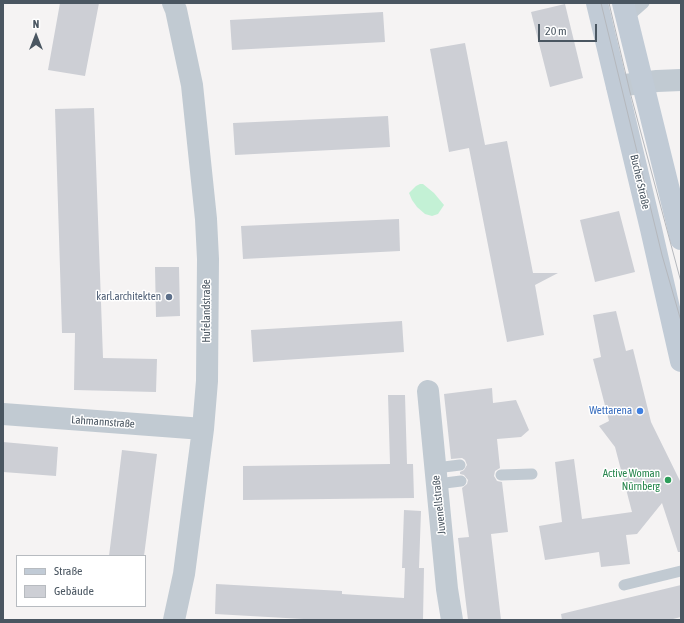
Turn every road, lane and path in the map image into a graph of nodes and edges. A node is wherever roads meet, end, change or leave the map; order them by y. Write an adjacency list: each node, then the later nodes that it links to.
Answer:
1 (173, 3): 12 (street, Hufelandstraße)
2 (597, 3): 7 (main road, Bucher Straße)
3 (644, 3): 4 (lane)
4 (625, 10): 6 (main road)
5 (681, 80): 6 (street)
6 (643, 82): 7 (street); 8 (main road)
7 (617, 86): 9 (main road, Bucher Straße)
8 (681, 239)
9 (681, 360)
10 (428, 391): 16 (street, Juvenellstraße)
11 (3, 414): 12 (street, Lahmannstraße)
12 (203, 429): 20 (street, Hufelandstraße)
13 (460, 465): 16 (lane)
14 (532, 474): 15 (lane)
15 (501, 475)
16 (436, 476): 17 (lane); 21 (street, Juvenellstraße)
17 (461, 481)
18 (681, 571): 19 (lane)
19 (624, 585)
20 (174, 620)
21 (452, 620)

